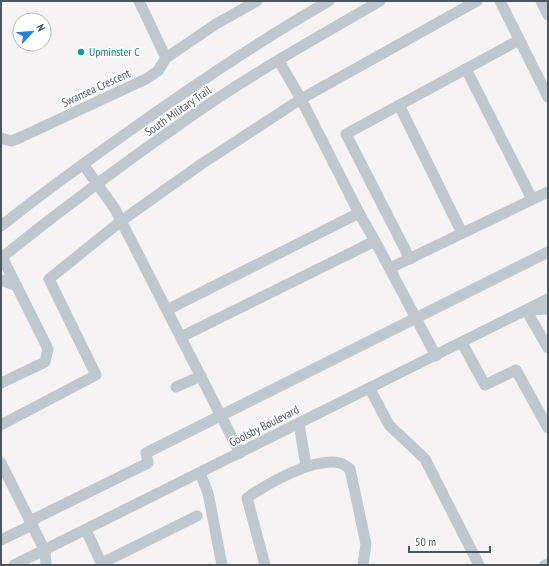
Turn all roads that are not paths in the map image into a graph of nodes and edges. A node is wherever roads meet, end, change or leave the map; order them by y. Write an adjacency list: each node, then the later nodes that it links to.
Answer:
1 (139, 1): 10 (street)
2 (257, 1): 10 (street, Swansea Crescent)
3 (329, 1): 17 (street, South Military Trail)
4 (380, 1): 11 (street, South Military Trail)
5 (477, 1): 14 (street)
6 (500, 1): 9 (street)
7 (541, 1): 8 (street)
8 (548, 16)
9 (519, 40): 12 (street); 13 (street)
10 (166, 58): 16 (street, Swansea Crescent)
11 (279, 61): 14 (street); 18 (street, South Military Trail)
12 (466, 69): 15 (street); 20 (street)
13 (548, 97)
14 (301, 99): 21 (street); 22 (street)
15 (399, 105): 24 (street); 28 (street)
16 (1, 138)
17 (83, 164): 18 (street); 23 (street, South Military Trail)
18 (98, 185): 22 (street); 27 (street, South Military Trail)
19 (548, 192): 20 (street)
20 (532, 200): 24 (street)
21 (359, 212): 25 (street); 34 (street)
22 (121, 221): 34 (street); 47 (street)
23 (1, 226)
24 (462, 233): 28 (street)
25 (375, 241): 29 (street); 37 (street)
26 (548, 252): 36 (street)
27 (2, 258): 31 (street)
28 (410, 258): 29 (street)
29 (390, 268): 36 (street)
30 (1, 280): 31 (street)
31 (17, 286): 42 (street)
32 (548, 299): 35 (street, Goolsby Boulevard)
33 (548, 309): 35 (street, Goolsby Boulevard)
34 (167, 310): 37 (street)
35 (526, 310): 38 (street, Goolsby Boulevard); 39 (street)
36 (416, 317): 40 (street); 45 (street)
37 (181, 337): 41 (street)
38 (462, 342): 40 (street, Goolsby Boulevard); 48 (street)
39 (548, 348)
40 (436, 356): 44 (street, Goolsby Boulevard)
41 (201, 376): 43 (street); 45 (street)
42 (1, 383)
43 (176, 387)
44 (370, 389): 46 (street, Goolsby Boulevard); 65 (street)
45 (221, 415): 49 (street); 54 (street)
46 (299, 423): 49 (street, Goolsby Boulevard); 51 (street)
47 (1, 425)
48 (548, 428)
49 (240, 453): 52 (street, Goolsby Boulevard)
50 (1, 463): 54 (street)
51 (306, 466): 63 (street); 64 (street)
52 (200, 473): 55 (street, Goolsby Boulevard); 62 (street)
53 (197, 516): 58 (street)
54 (31, 523): 56 (street); 57 (street)
55 (86, 530): 57 (street, Goolsby Boulevard); 58 (street)
56 (1, 540)
57 (45, 551): 60 (street, Goolsby Boulevard); 61 (street)
58 (102, 564)
59 (548, 564): 66 (street)
60 (14, 565)
61 (46, 565)
62 (222, 565)
63 (265, 565)
64 (363, 565)
65 (479, 565)
66 (545, 565)

